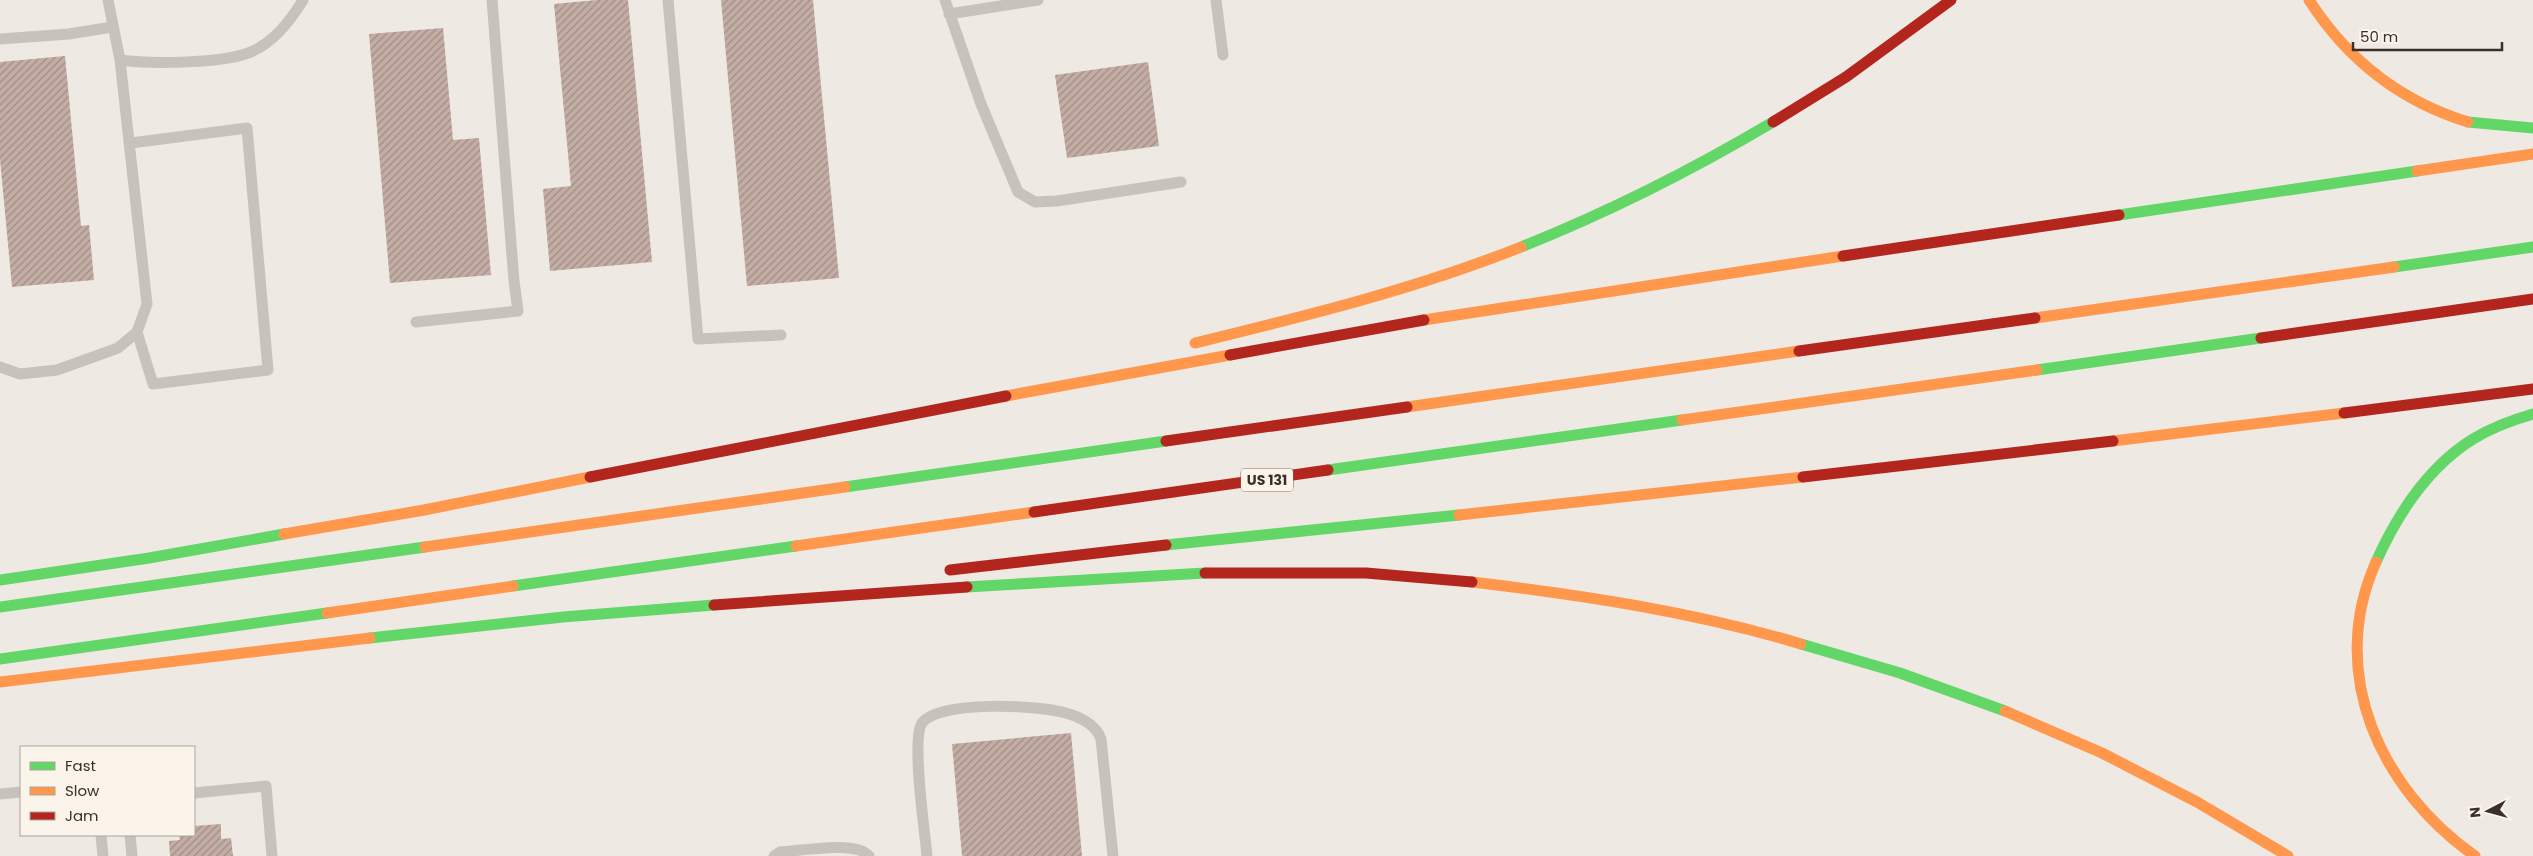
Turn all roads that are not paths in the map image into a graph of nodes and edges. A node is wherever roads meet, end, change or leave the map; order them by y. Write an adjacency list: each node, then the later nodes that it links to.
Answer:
1 (108, 0): 11 (lane)
2 (304, 0): 14 (lane)
3 (492, 0): 21 (lane)
4 (668, 0): 23 (lane)
5 (944, 0): 10 (lane)
6 (1038, 0): 10 (lane)
7 (1216, 0): 13 (lane)
8 (1952, 0): 24 (highway)
9 (2309, 0): 15 (highway)
10 (949, 14): 18 (lane)
11 (112, 27): 12 (lane); 14 (lane)
12 (0, 39)
13 (1223, 55)
14 (120, 60): 16 (lane)
15 (2533, 128)
16 (131, 143): 22 (lane); 22 (lane)
17 (2533, 154): 28 (highway)
18 (1181, 182)
19 (2533, 247): 33 (highway)
20 (2533, 299): 35 (highway, US 131)
21 (416, 322)
22 (137, 332): 25 (lane)
23 (781, 335)
24 (1185, 345)
25 (0, 367)
26 (1092, 368): 28 (highway)
27 (2533, 388): 30 (highway)
28 (938, 408): 31 (highway)
29 (2533, 414): 50 (highway)
30 (936, 572)
31 (0, 580)
32 (840, 584): 34 (highway)
33 (0, 607)
34 (644, 610): 36 (highway); 49 (highway)
35 (0, 659)
36 (0, 682)
37 (20, 792): 39 (lane)
38 (195, 793): 44 (lane)
39 (0, 794)
40 (101, 836): 42 (lane)
41 (130, 836): 43 (lane)
42 (102, 856)
43 (132, 856)
44 (272, 856)
45 (774, 856): 46 (lane)
46 (869, 856)
47 (927, 856): 48 (lane)
48 (1113, 856)
49 (2288, 856)
50 (2476, 856)

